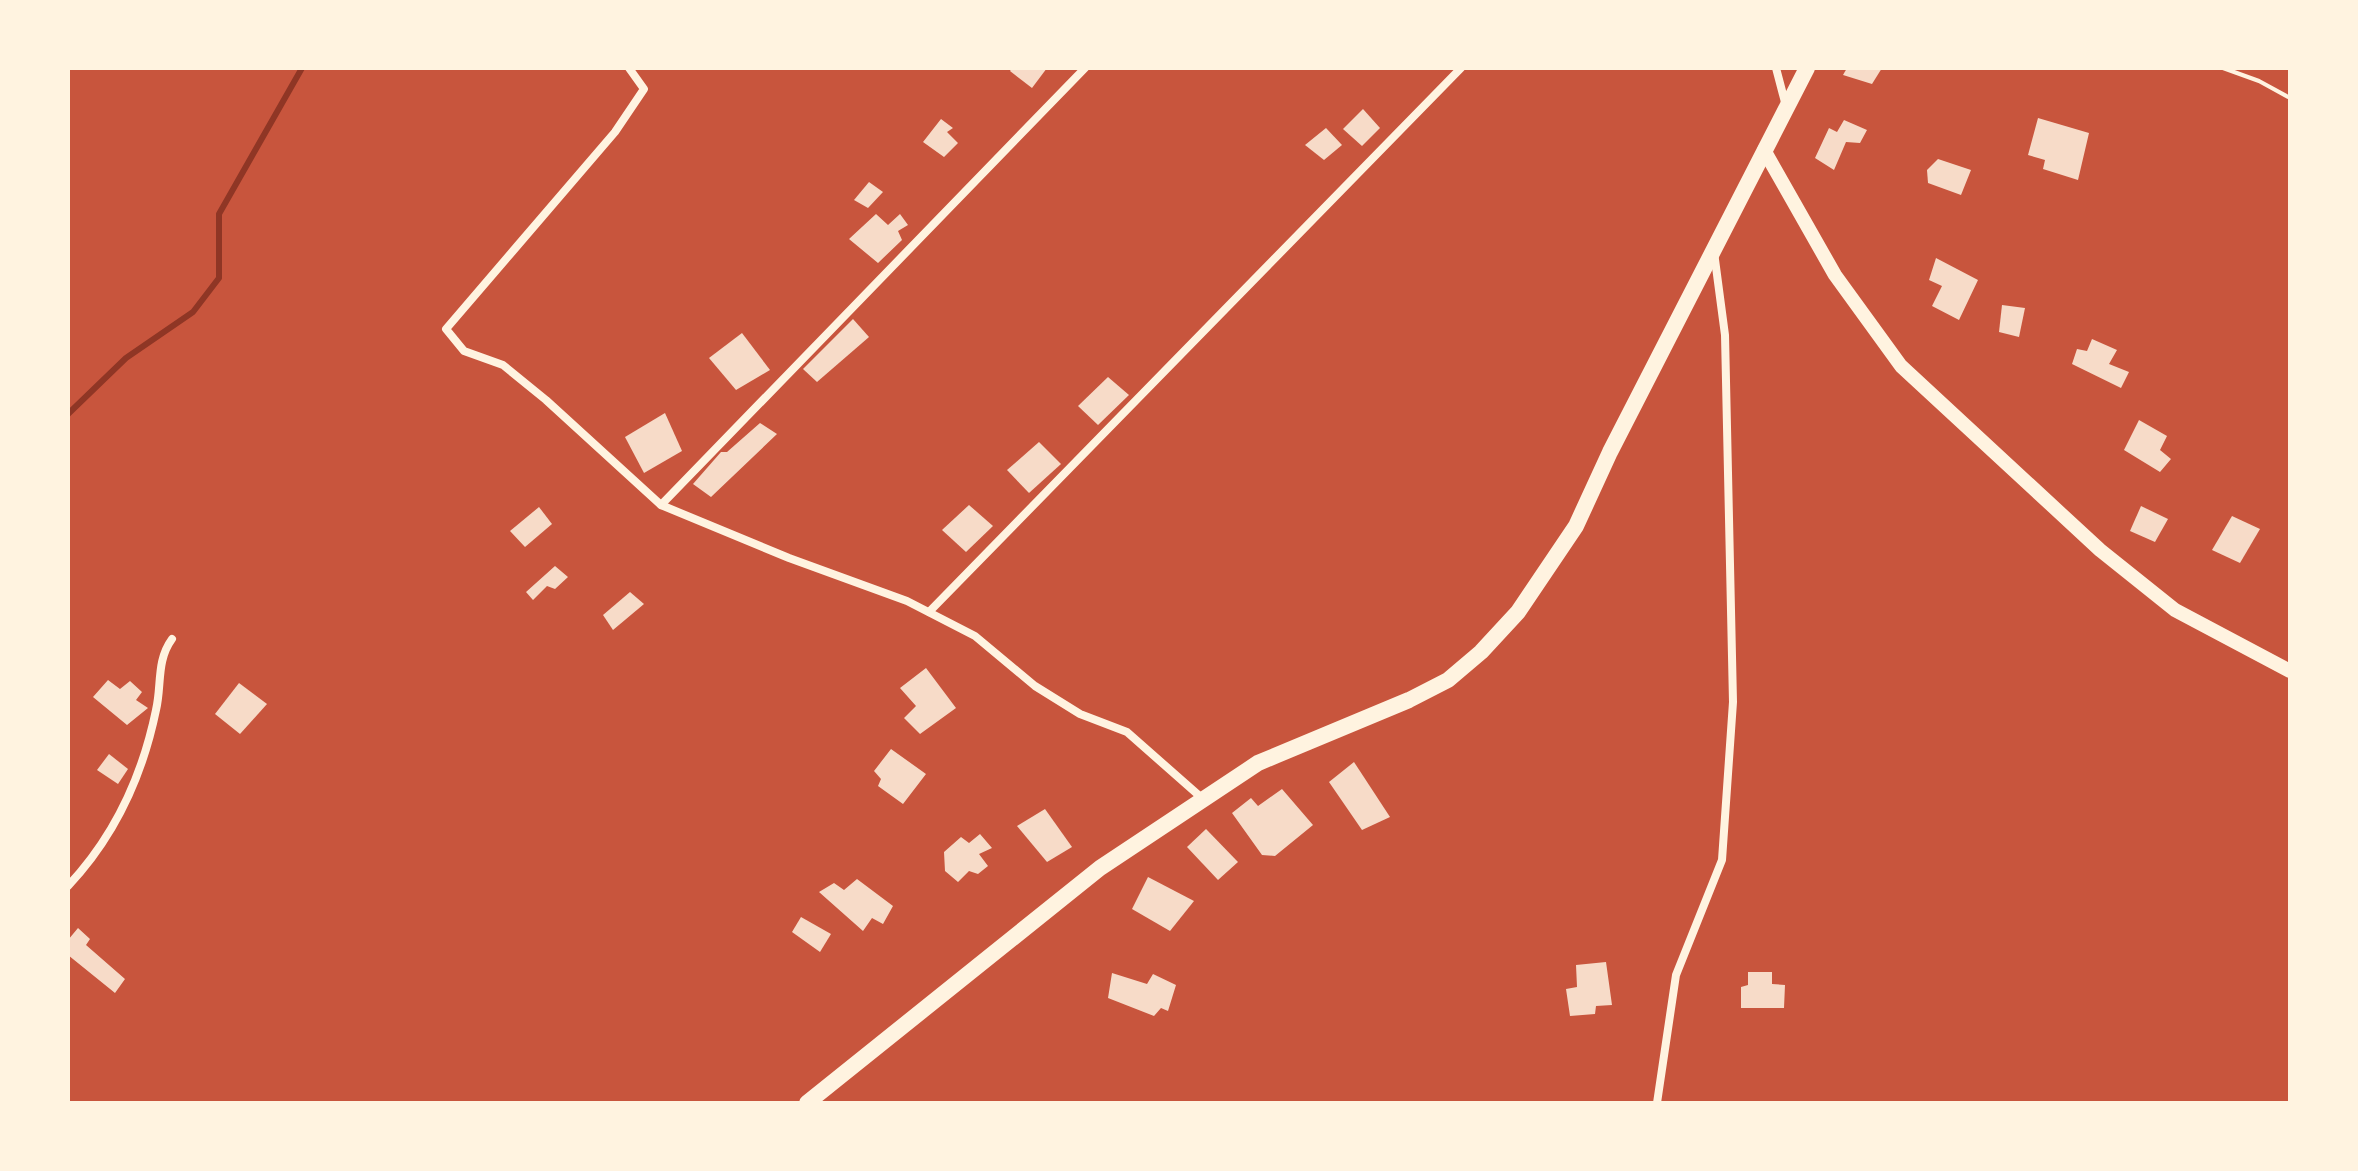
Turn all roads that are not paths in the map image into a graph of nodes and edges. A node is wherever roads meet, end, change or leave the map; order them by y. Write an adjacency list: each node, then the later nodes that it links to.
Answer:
1 (629, 68): 9 (street)
2 (1085, 68): 9 (street)
3 (1461, 68): 10 (street)
4 (1776, 68): 6 (street)
5 (1807, 68): 6 (main road)
6 (1786, 107): 7 (main road)
7 (1764, 150): 8 (main road); 12 (street)
8 (1714, 248): 13 (main road); 16 (street)
9 (661, 505): 10 (street)
10 (929, 612): 13 (street)
11 (172, 639): 14 (street)
12 (2290, 671)
13 (1203, 799): 15 (main road)
14 (68, 886)
15 (807, 1103)
16 (1657, 1103)

